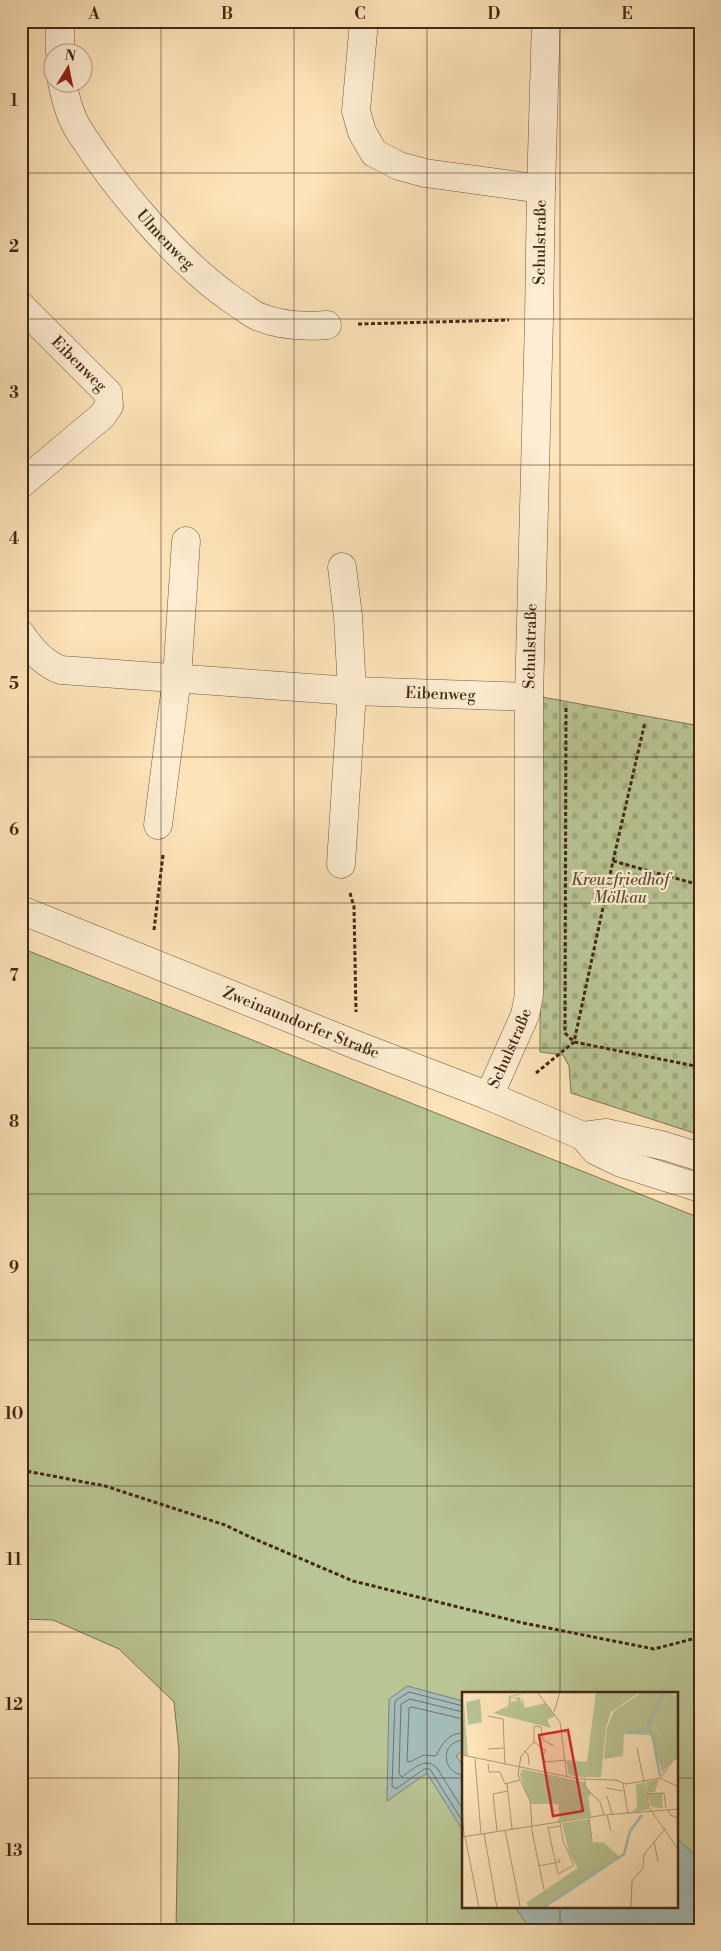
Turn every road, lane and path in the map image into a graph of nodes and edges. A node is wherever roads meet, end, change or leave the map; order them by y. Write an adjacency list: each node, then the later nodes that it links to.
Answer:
1 (60, 21): 4 (street)
2 (364, 21): 6 (street, Schulstraße)
3 (546, 21): 6 (street, Schulstraße)
4 (60, 42)
5 (64, 92): 9 (street, Ulmenweg)
6 (540, 189): 8 (street, Schulstraße)
7 (21, 306): 10 (street, Eibenweg)
8 (539, 320): 9 (path); 16 (street, Schulstraße)
9 (327, 325)
10 (21, 484)
11 (186, 541): 14 (street)
12 (342, 567): 15 (street)
13 (24, 647): 14 (street, Eibenweg)
14 (177, 678): 15 (street, Eibenweg); 19 (street)
15 (352, 691): 16 (street, Eibenweg); 21 (street)
16 (529, 697): 29 (street, Schulstraße)
17 (566, 708): 26 (path)
18 (645, 722): 20 (path)
19 (158, 825): 24 (path)
20 (613, 861): 22 (path); 26 (path)
21 (340, 864): 25 (path)
22 (700, 885)
23 (21, 910): 29 (street, Zweinaundorfer Straße)
24 (154, 931)
25 (356, 1012)
26 (574, 1042): 27 (path); 28 (path)
27 (700, 1067)
28 (535, 1074)
29 (489, 1096): 30 (street, Zweinaundorfer Straße)
30 (583, 1136): 31 (street, Zweinaundorfer Straße); 32 (street, Zweinaundorfer Straße)
31 (700, 1157)
32 (700, 1188)
33 (21, 1470): 34 (path)
34 (700, 1637)

